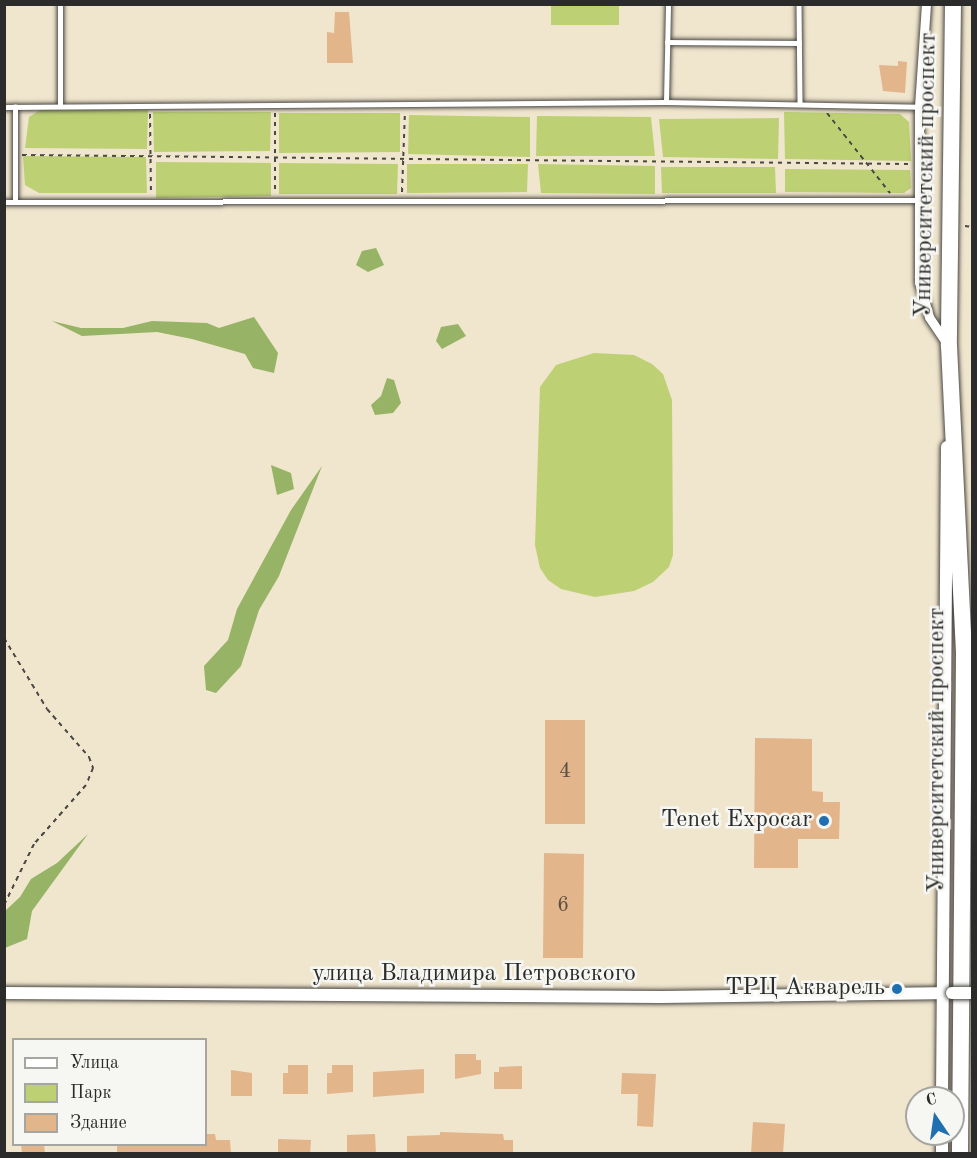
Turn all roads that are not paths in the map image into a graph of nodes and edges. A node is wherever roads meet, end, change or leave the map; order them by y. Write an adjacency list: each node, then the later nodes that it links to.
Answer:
1 (60, 4): 10 (lane)
2 (668, 4): 6 (lane)
3 (799, 4): 7 (lane)
4 (926, 4): 13 (street)
5 (953, 4): 17 (highway, Университетский проспект)
6 (667, 42): 7 (lane); 8 (lane)
7 (798, 43): 9 (lane)
8 (666, 102): 9 (lane); 10 (lane)
9 (800, 103): 13 (lane)
10 (60, 106): 12 (lane)
11 (4, 107): 12 (lane)
12 (15, 107): 16 (lane)
13 (919, 108): 14 (street)
14 (917, 200): 16 (lane); 17 (street)
15 (4, 202): 16 (lane)
16 (15, 202)
17 (949, 346): 19 (street, Университетский проспект); 22 (highway, Университетский проспект)
18 (4, 993): 19 (street, улица Владимира Петровского)
19 (948, 993): 20 (street, улица Владимира Петровского, bridge); 21 (street, Университетский проспект)
20 (972, 993)
21 (943, 1086)
22 (960, 1154)

